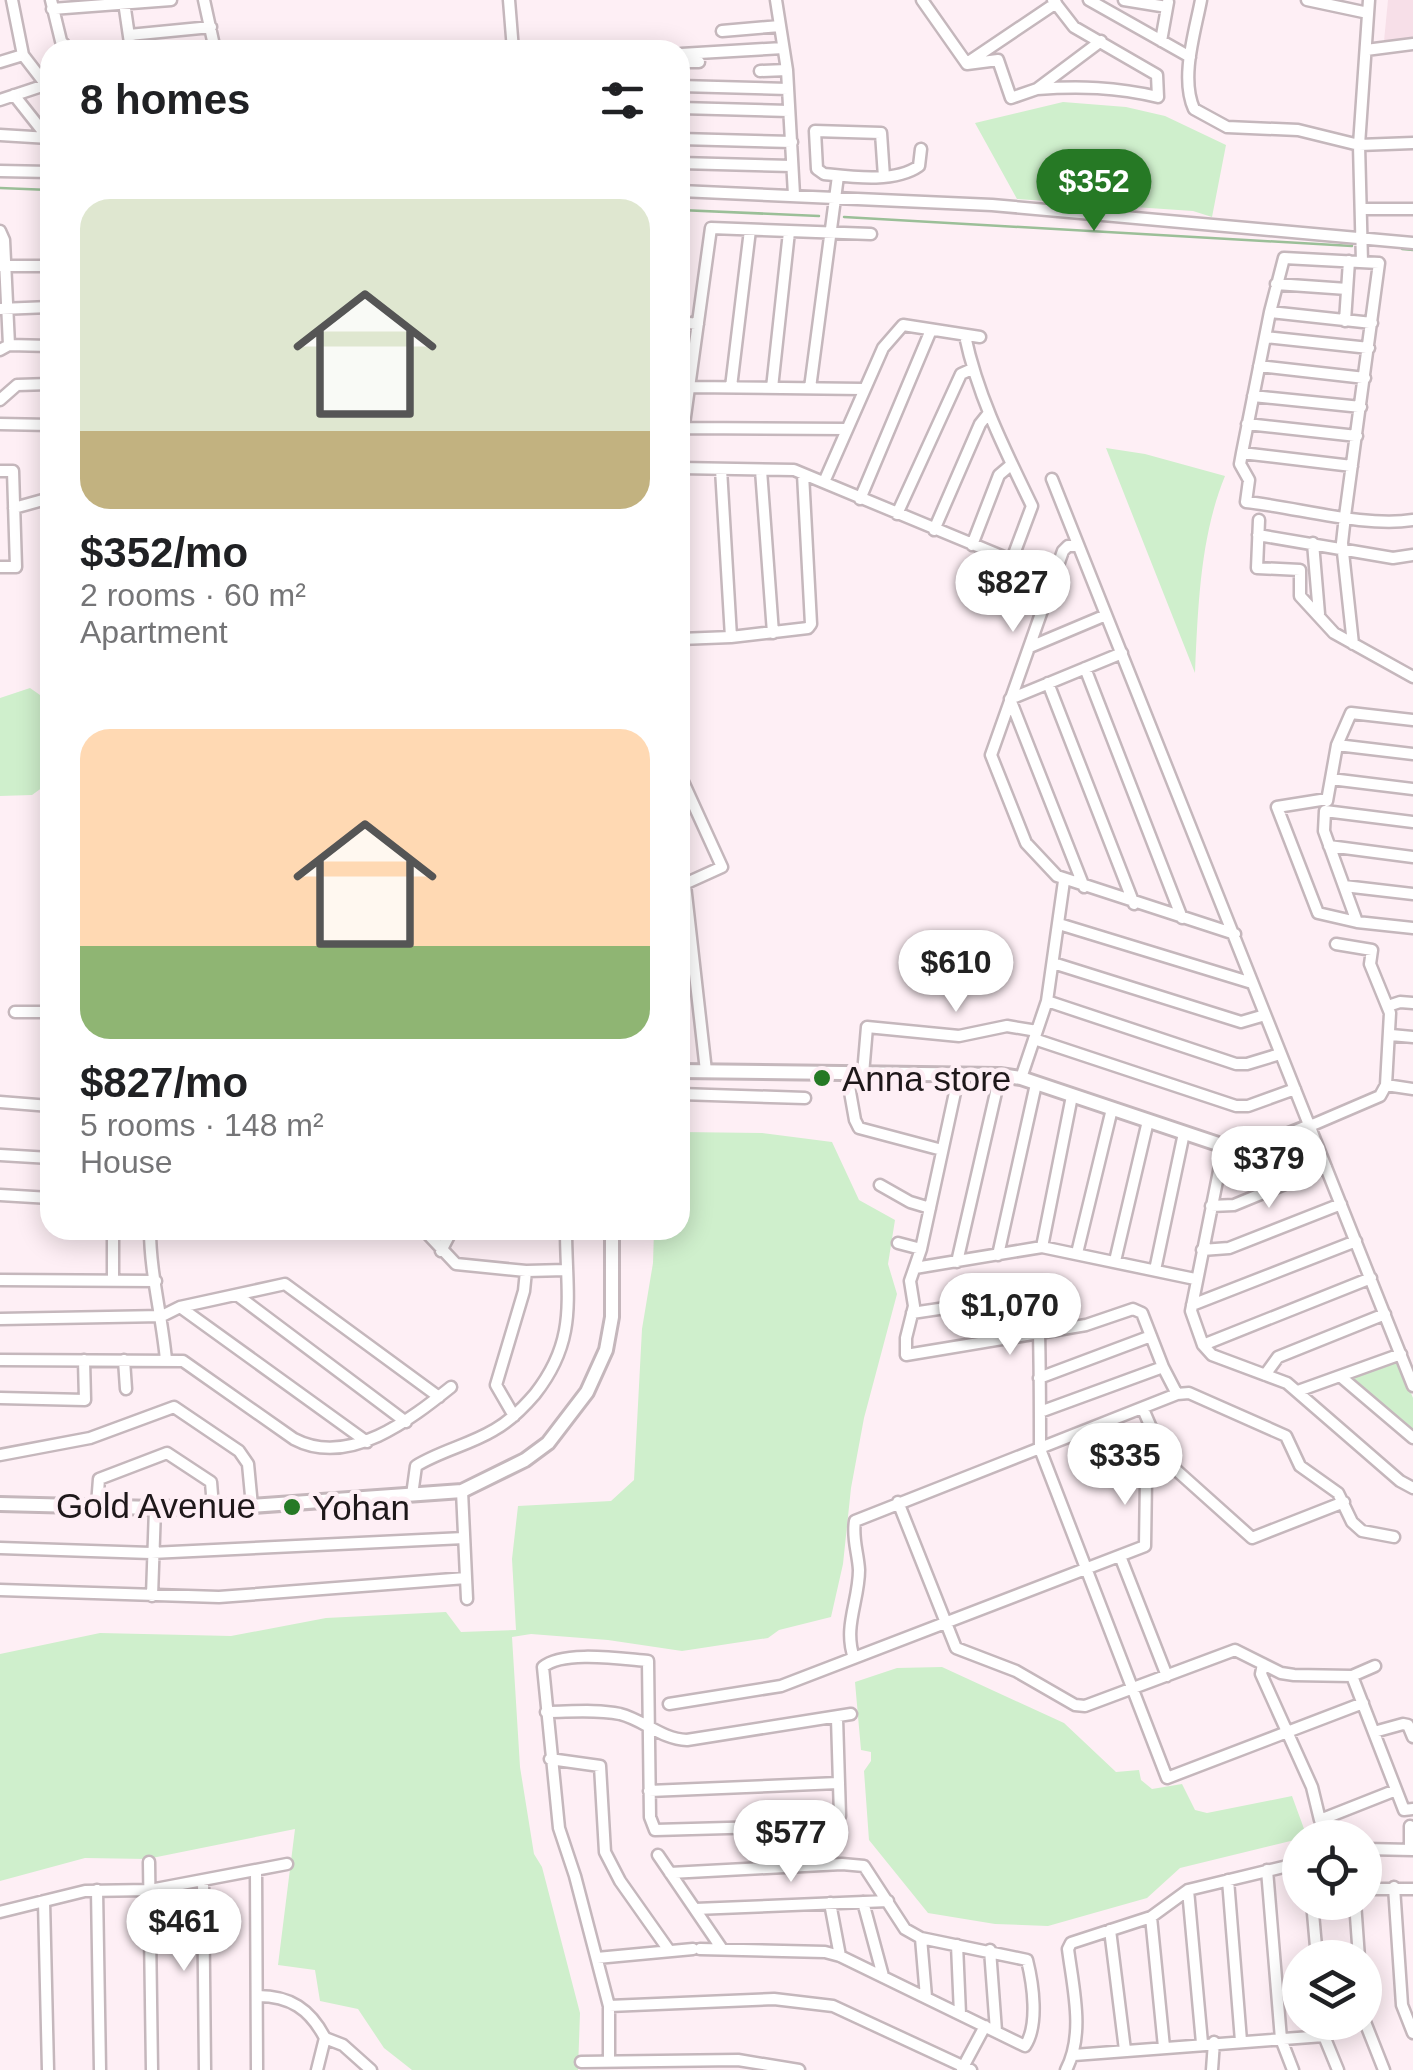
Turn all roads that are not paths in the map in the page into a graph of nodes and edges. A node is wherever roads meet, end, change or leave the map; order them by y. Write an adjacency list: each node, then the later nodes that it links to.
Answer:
1 (12, 0): 17 (street)
2 (171, 0): 12 (street)
3 (204, 0): 20 (street)
4 (510, 0): 26 (street)
5 (776, 0): 18 (street)
6 (922, 0): 38 (street)
7 (1089, 0): 28 (street)
8 (1124, 0): 14 (street)
9 (1201, 0): 34 (street)
10 (1306, 0): 16 (street)
11 (1369, 0): 16 (street)
12 (124, 2): 15 (street); 22 (street)
13 (1055, 2): 27 (street); 38 (street)
14 (1168, 3): 28 (street)
15 (51, 5): 23 (street)
16 (1368, 13): 31 (street)
17 (14, 23): 19 (street); 33 (street)
18 (780, 26): 21 (street); 30 (street)
19 (0, 27)
20 (211, 27): 22 (street); 25 (street)
21 (722, 30)
22 (129, 35): 24 (street)
23 (61, 40)
24 (130, 40)
25 (213, 40)
26 (512, 40)
27 (1101, 41): 43 (street); 43 (street)
28 (1160, 41): 34 (street)
29 (1413, 44): 31 (street)
30 (783, 48): 32 (street); 39 (street)
31 (1366, 50): 56 (street)
32 (690, 53)
33 (22, 55): 35 (street); 41 (street)
34 (1190, 57): 56 (street)
35 (0, 62)
36 (690, 62): 37 (street)
37 (699, 62)
38 (966, 64): 43 (street)
39 (787, 70): 40 (street); 45 (street)
40 (760, 71)
41 (40, 79)
42 (690, 86): 45 (street)
43 (1037, 88)
44 (40, 89): 46 (street)
45 (788, 89): 49 (street)
46 (14, 95): 47 (street); 50 (street)
47 (0, 100)
48 (690, 108): 49 (street)
49 (790, 111): 54 (street)
50 (40, 127)
51 (1, 134): 52 (street)
52 (40, 137)
53 (690, 139): 54 (street)
54 (792, 142): 59 (street)
55 (1413, 143): 56 (street)
56 (1359, 145): 67 (street)
57 (920, 149): 63 (street)
58 (690, 163): 59 (street)
59 (792, 166): 65 (street)
60 (0, 170): 61 (street)
61 (40, 172)
62 (838, 176): 63 (street); 63 (street); 66 (street)
63 (884, 176)
64 (690, 191): 65 (street)
65 (794, 196): 66 (street)
66 (836, 197): 72 (street); 74 (street)
67 (1361, 209): 68 (street); 74 (street)
68 (1413, 209)
69 (750, 230): 71 (street); 88 (street); 102 (street)
70 (0, 232): 78 (street)
71 (790, 232): 72 (street); 103 (street)
72 (830, 234): 73 (street); 104 (street)
73 (871, 234)
74 (1363, 239): 75 (street); 77 (street)
75 (1413, 243)
76 (1349, 261): 77 (street); 80 (street); 81 (street)
77 (1362, 262): 87 (street)
78 (3, 266): 79 (street); 82 (street)
79 (40, 266)
80 (1276, 284): 81 (street); 84 (street)
81 (1347, 290): 85 (street)
82 (4, 308): 83 (street); 94 (street)
83 (40, 308)
84 (1270, 312): 85 (street); 92 (street)
85 (1345, 320): 87 (street)
86 (690, 323): 88 (street)
87 (1372, 323): 95 (street)
88 (698, 324): 99 (street)
89 (931, 330): 90 (street); 105 (street); 126 (street)
90 (966, 336): 91 (street); 97 (street)
91 (980, 338)
92 (1265, 338): 95 (street); 96 (street)
93 (40, 346): 94 (street)
94 (5, 348)
95 (1369, 348): 98 (street)
96 (1259, 366): 98 (street); 106 (street)
97 (972, 369): 109 (street); 129 (street)
98 (1365, 378): 108 (street)
99 (690, 380)
100 (40, 384): 107 (street)
101 (690, 387): 102 (street)
102 (731, 387): 103 (street)
103 (772, 388): 104 (street)
104 (810, 388): 105 (street)
105 (863, 388): 114 (street)
106 (1253, 396): 108 (street); 111 (street)
107 (0, 400)
108 (1361, 408): 115 (street)
109 (988, 414): 117 (street); 134 (street)
110 (0, 424): 112 (street)
111 (1247, 424): 115 (street); 116 (street)
112 (40, 425)
113 (690, 428): 114 (street)
114 (847, 429): 125 (street)
115 (1357, 436): 118 (street)
116 (1242, 453): 118 (street); 130 (street)
117 (1012, 464): 137 (street); 141 (street)
118 (1352, 466): 130 (street)
119 (690, 468): 120 (street)
120 (721, 469): 121 (street); 147 (street)
121 (761, 470): 123 (street); 146 (street)
122 (0, 471): 128 (street)
123 (803, 474): 125 (street); 146 (street)
124 (1052, 479): 138 (street)
125 (824, 482): 126 (street)
126 (860, 499): 129 (street)
127 (40, 502): 128 (street)
128 (14, 513): 131 (street); 142 (street)
129 (896, 514): 134 (street)
130 (1346, 516): 133 (street); 139 (street)
131 (0, 519)
132 (1259, 520): 135 (street)
133 (1413, 520)
134 (934, 530): 137 (street)
135 (1258, 535): 136 (street); 145 (street)
136 (1313, 544): 139 (street); 145 (street)
137 (972, 545): 141 (street)
138 (1077, 546): 143 (street); 144 (street)
139 (1343, 550): 140 (street); 149 (street)
140 (1413, 555)
141 (1012, 562): 143 (street)
142 (0, 567)
143 (1052, 577): 150 (street)
144 (1106, 615): 150 (street); 151 (street)
145 (1319, 615): 149 (street)
146 (773, 632): 147 (street)
147 (731, 638): 148 (street)
148 (690, 639)
149 (1352, 644): 153 (street)
150 (1030, 647): 155 (street)
151 (1122, 653): 152 (street); 176 (street)
152 (1085, 668): 154 (street); 172 (street)
153 (1411, 674)
154 (1048, 683): 155 (street); 171 (street)
155 (1010, 698): 167 (street); 169 (street)
156 (1413, 720): 157 (street)
157 (1337, 745): 158 (street); 159 (street)
158 (1413, 754)
159 (1331, 779): 160 (street); 161 (street)
160 (1413, 789)
161 (1326, 805): 163 (street); 164 (street); 173 (street)
162 (690, 809): 166 (street)
163 (1413, 822)
164 (1330, 846): 165 (street); 168 (street)
165 (1413, 856)
166 (690, 881)
167 (1064, 881): 169 (street); 174 (street)
168 (1344, 886): 170 (street); 173 (street)
169 (1084, 887): 171 (street)
170 (1413, 894)
171 (1134, 904): 172 (street)
172 (1182, 918): 176 (street)
173 (1357, 922): 175 (street)
174 (1059, 924): 179 (street); 180 (street)
175 (1413, 928)
176 (1235, 934): 180 (street)
177 (1336, 944): 183 (street)
178 (690, 955): 191 (street)
179 (1052, 963): 181 (street); 186 (street)
180 (1252, 983): 186 (street)
181 (1046, 1001): 187 (street); 190 (street)
182 (1413, 1004): 183 (street)
183 (1388, 1006): 188 (street)
184 (15, 1012): 185 (street)
185 (40, 1012)
186 (1265, 1015): 190 (street)
187 (1035, 1035): 194 (street); 197 (street); 201 (street)
188 (1391, 1035): 189 (street); 199 (street)
189 (1413, 1037)
190 (1280, 1054): 201 (street)
191 (703, 1070): 192 (street); 193 (street); 203 (street)
192 (690, 1071)
193 (847, 1074): 194 (street); 213 (street)
194 (863, 1074): 195 (street)
195 (959, 1074): 196 (street); 213 (street)
196 (1000, 1075): 197 (street); 238 (street)
197 (1021, 1078): 198 (street)
198 (1036, 1084): 204 (street); 236 (street)
199 (1386, 1085): 200 (street); 210 (street)
200 (1413, 1089)
201 (1295, 1090): 210 (street)
202 (690, 1094): 203 (street)
203 (700, 1094): 205 (street)
204 (1072, 1096): 208 (street); 231 (street)
205 (805, 1098)
206 (0, 1102): 207 (street)
207 (40, 1105)
208 (1112, 1109): 209 (street); 235 (street)
209 (1148, 1121): 211 (street); 237 (street)
210 (1310, 1126): 212 (street); 216 (street)
211 (1184, 1133): 212 (street); 241 (street)
212 (1224, 1146): 221 (street)
213 (942, 1150): 222 (street)
214 (0, 1155): 215 (street)
215 (40, 1157)
216 (1326, 1167): 220 (street); 221 (street)
217 (880, 1185): 222 (street)
218 (0, 1195): 219 (street)
219 (40, 1197)
220 (1342, 1204): 229 (street); 233 (street)
221 (1212, 1206): 233 (street)
222 (930, 1208): 232 (street)
223 (113, 1240): 246 (street)
224 (150, 1240): 247 (street)
225 (432, 1240): 234 (street)
226 (447, 1240): 234 (street)
227 (566, 1240): 240 (street)
228 (612, 1240): 284 (street, Gold Avenue)
229 (1356, 1241): 243 (street); 249 (street)
230 (898, 1244): 232 (street)
231 (1042, 1248): 235 (street); 236 (street)
232 (921, 1249): 239 (street)
233 (1202, 1250): 244 (street)
234 (441, 1251): 242 (street)
235 (1077, 1253): 237 (street)
236 (998, 1255): 238 (street)
237 (1114, 1261): 241 (street)
238 (957, 1262): 239 (street)
239 (915, 1268): 251 (street)
240 (566, 1270): 242 (street); 276 (street)
241 (1155, 1270): 244 (street)
242 (526, 1271): 276 (street)
243 (1371, 1278): 252 (street); 257 (street)
244 (1195, 1279): 249 (street)
245 (0, 1280): 246 (street)
246 (113, 1281): 247 (street)
247 (156, 1281): 253 (street)
248 (236, 1296): 250 (street); 272 (street); 277 (street)
249 (1192, 1304): 257 (street)
250 (180, 1307): 253 (street); 279 (street)
251 (912, 1313): 255 (street); 255 (street)
252 (1385, 1314): 258 (street); 264 (street)
253 (162, 1316): 254 (street); 262 (street)
254 (0, 1319)
255 (1039, 1334): 256 (street); 266 (street)
256 (1151, 1336): 263 (street); 266 (street)
257 (1203, 1344): 264 (street)
258 (1400, 1354): 265 (street); 267 (street)
259 (0, 1360): 260 (street)
260 (84, 1360): 261 (street); 273 (street)
261 (124, 1360): 262 (street); 269 (street)
262 (166, 1360): 279 (street)
263 (1163, 1367): 271 (street); 275 (street)
264 (1265, 1375): 270 (street)
265 (1340, 1376): 270 (street); 278 (street)
266 (1039, 1378): 275 (street)
267 (1413, 1386)
268 (452, 1387): 272 (street)
269 (126, 1390)
270 (1298, 1391): 283 (street)
271 (1177, 1394): 274 (street); 287 (street)
272 (439, 1397): 277 (street)
273 (0, 1398)
274 (1143, 1409): 280 (street); 282 (street)
275 (1040, 1412): 280 (street)
276 (514, 1416): 285 (street)
277 (406, 1422): 279 (street)
278 (1413, 1438)
279 (368, 1442)
280 (1040, 1449): 286 (street); 298 (street)
281 (0, 1455): 290 (street)
282 (1173, 1467): 287 (street); 297 (street)
283 (1413, 1488)
284 (462, 1490): 285 (street, Gold Avenue); 294 (street)
285 (412, 1495): 290 (street, Gold Avenue)
286 (898, 1502): 303 (street); 304 (street)
287 (1344, 1502): 293 (street)
288 (0, 1504): 289 (street, Gold Avenue)
289 (97, 1505): 291 (street, Gold Avenue); 292 (street)
290 (252, 1506): 292 (street, Gold Avenue)
291 (155, 1508): 292 (street, Gold Avenue); 296 (street)
292 (213, 1508)
293 (1394, 1537)
294 (464, 1538): 296 (street); 299 (street)
295 (0, 1548): 296 (street)
296 (151, 1553): 301 (street)
297 (1120, 1556): 298 (street); 307 (street)
298 (1086, 1570): 303 (street); 309 (street)
299 (466, 1578): 301 (street); 302 (street)
300 (0, 1590): 301 (street)
301 (152, 1596)
302 (467, 1599)
303 (946, 1623): 304 (street); 309 (street)
304 (854, 1658): 311 (street)
305 (1263, 1664): 307 (street); 308 (street); 316 (street)
306 (1376, 1666): 308 (street)
307 (1167, 1676): 309 (street)
308 (1352, 1676): 310 (street)
309 (1132, 1690): 316 (street)
310 (1363, 1703): 316 (street); 317 (street)
311 (669, 1704)
312 (546, 1712): 315 (street); 315 (street); 319 (street)
313 (851, 1714): 314 (street)
314 (836, 1718): 315 (street); 320 (street)
315 (648, 1728): 322 (street)
316 (1286, 1732): 321 (street)
317 (1374, 1732): 318 (street); 321 (street)
318 (1413, 1736)
319 (550, 1759): 353 (street); 356 (street)
320 (838, 1782): 322 (street); 322 (street)
321 (1396, 1790): 323 (street)
322 (649, 1791)
323 (1413, 1808)
324 (1410, 1826): 326 (street)
325 (1382, 1849): 326 (street)
326 (1412, 1850)
327 (658, 1855): 333 (street)
328 (149, 1862): 339 (street)
329 (287, 1864): 331 (street)
330 (1282, 1867): 332 (street)
331 (256, 1870): 334 (street); 358 (street)
332 (1267, 1870): 335 (street); 365 (street)
333 (670, 1873): 344 (street); 346 (street)
334 (203, 1880): 339 (street); 379 (street)
335 (1228, 1880): 340 (street); 368 (street)
336 (1382, 1887): 337 (street)
337 (1394, 1887): 341 (street); 363 (street)
338 (97, 1890): 339 (street); 342 (street); 377 (street)
339 (150, 1890): 378 (street)
340 (1188, 1890): 348 (street); 369 (street)
341 (1413, 1890)
342 (44, 1902): 347 (street); 376 (street)
343 (863, 1902): 344 (street); 345 (street); 357 (street)
344 (888, 1902): 350 (street)
345 (830, 1903): 346 (street); 355 (street)
346 (694, 1910): 352 (street)
347 (0, 1912)
348 (1151, 1917): 349 (street); 370 (street)
349 (1110, 1930): 371 (street); 372 (street)
350 (922, 1938): 351 (street); 359 (street)
351 (957, 1946): 354 (street); 361 (street)
352 (722, 1949): 353 (street); 355 (street)
353 (668, 1950): 356 (street)
354 (990, 1950): 362 (street); 362 (street)
355 (840, 1956): 357 (street)
356 (597, 1958): 360 (street)
357 (883, 1976): 359 (street)
358 (258, 1996): 364 (street); 380 (street)
359 (926, 1997): 361 (street)
360 (609, 2006): 374 (street); 375 (street)
361 (960, 2014): 362 (street)
362 (991, 2028): 375 (street)
363 (1413, 2033)
364 (325, 2038): 381 (street); 382 (street)
365 (1281, 2038): 368 (street); 386 (street)
366 (1326, 2040): 387 (street)
367 (1372, 2040): 388 (street)
368 (1241, 2041): 369 (street)
369 (1208, 2043): 370 (street); 385 (street)
370 (1164, 2047): 371 (street)
371 (1125, 2050): 372 (street)
372 (1074, 2054): 384 (street)
373 (580, 2062): 374 (street)
374 (608, 2062): 383 (street)
375 (965, 2069)
376 (48, 2070)
377 (100, 2070)
378 (152, 2070)
379 (205, 2070)
380 (257, 2070)
381 (317, 2070)
382 (370, 2070)
383 (799, 2070)
384 (1066, 2070)
385 (1212, 2070)
386 (1293, 2070)
387 (1338, 2070)
388 (1384, 2070)

